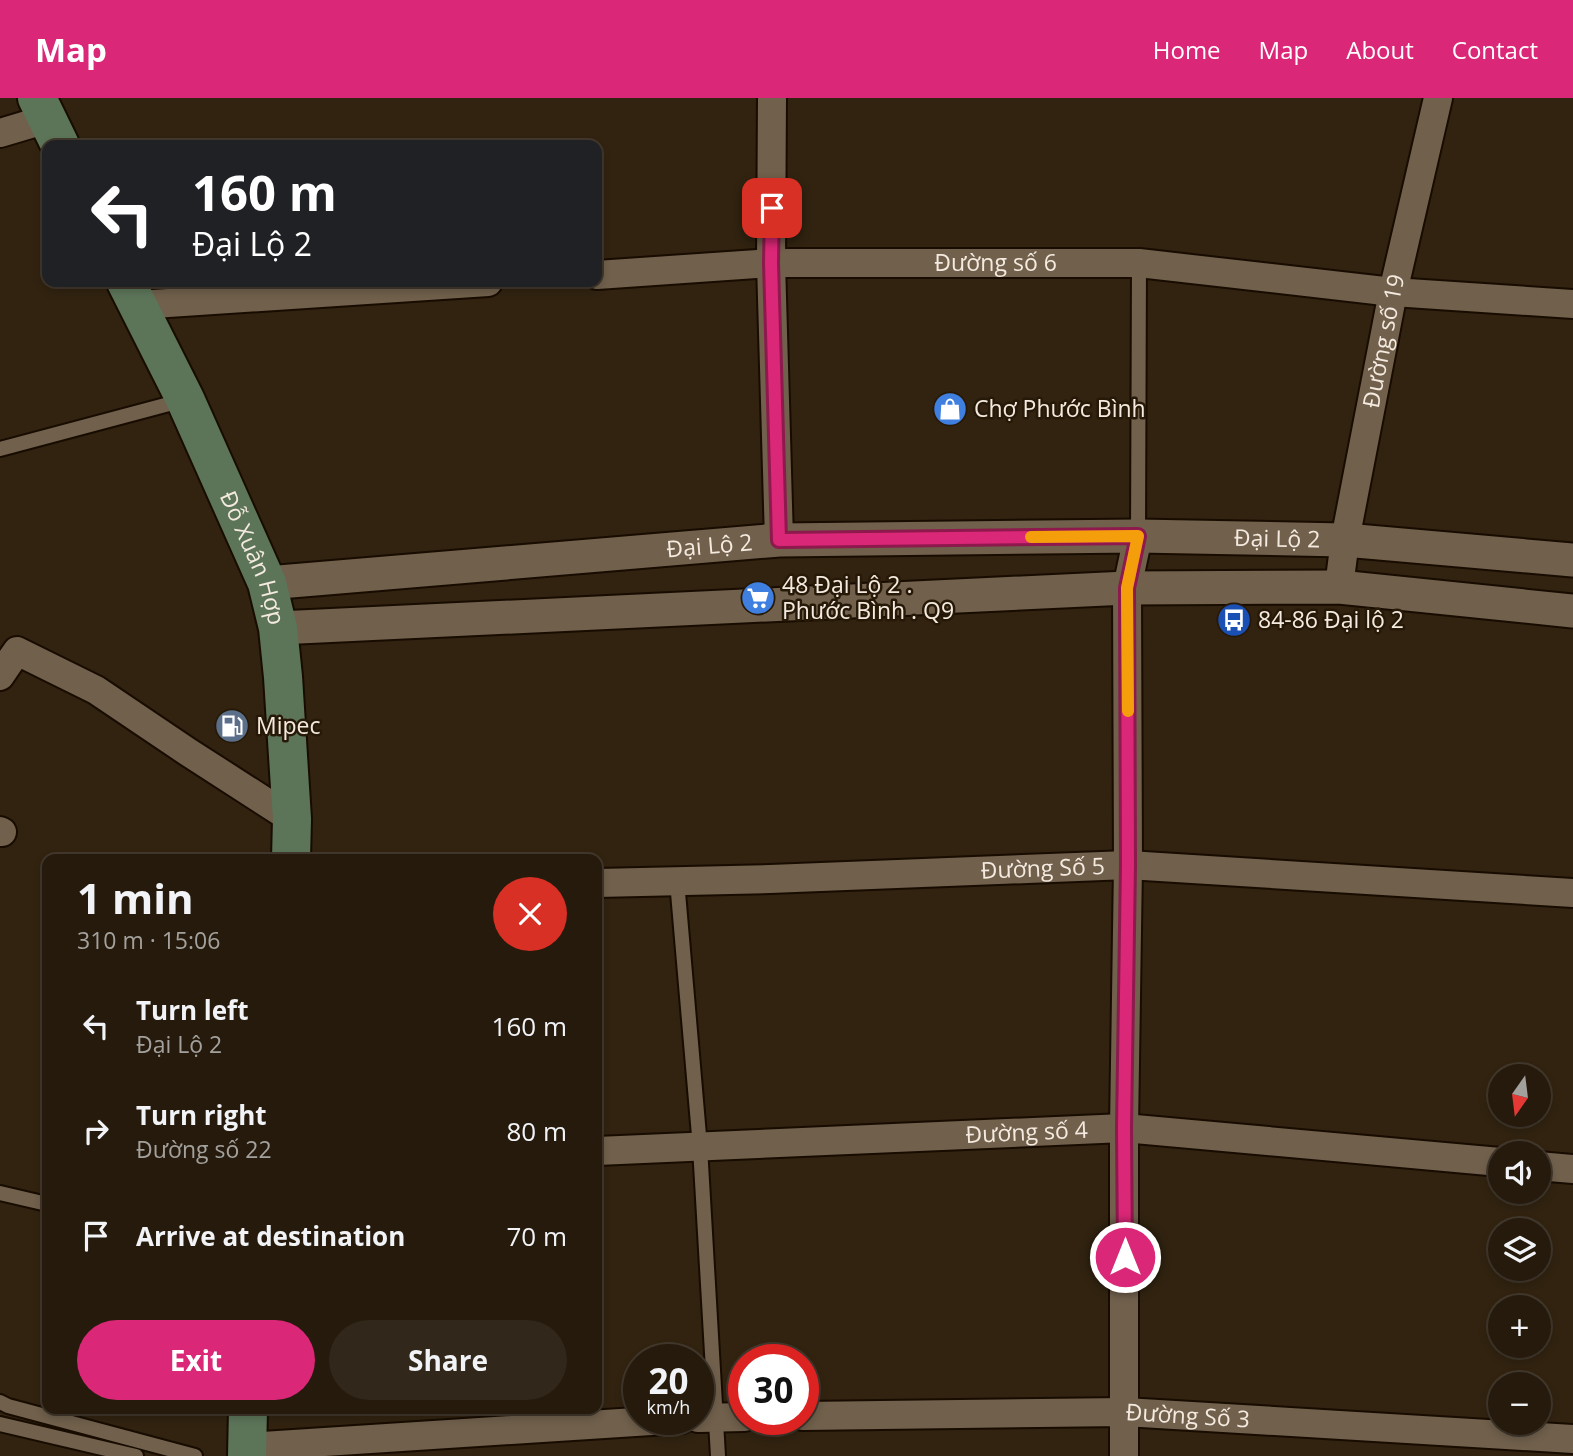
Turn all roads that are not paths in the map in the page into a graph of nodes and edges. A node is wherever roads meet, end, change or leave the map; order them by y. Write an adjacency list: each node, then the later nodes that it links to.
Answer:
1 (772, 98): 5 (street)
2 (1438, 98): 9 (street, Đường số 19)
3 (48, 121): 4 (street)
4 (0, 133)
5 (771, 263): 6 (street, Đường số 6); 7 (street, Đường số 6); 15 (street)
6 (1139, 263): 9 (street, Đường số 6); 14 (lane)
7 (602, 275)
8 (326, 287): 10 (street)
9 (1393, 292): 11 (street); 16 (street, Đường số 19)
10 (132, 293): 12 (main road, Đỗ Xuân Hợp)
11 (1573, 304)
12 (186, 399): 13 (lane); 18 (main road, Đỗ Xuân Hợp)
13 (0, 449)
14 (1138, 536): 15 (street, Đại Lộ 2); 16 (street, Đại Lộ 2); 20 (street)
15 (779, 540): 18 (street, Đại Lộ 2)
16 (1345, 540): 17 (street, Đại Lộ 2); 19 (street, Đường số 19)
17 (1573, 560)
18 (267, 583): 22 (main road, Đỗ Xuân Hợp)
19 (1339, 587): 20 (street, Đại Lộ 2); 21 (street, Đại Lộ 2)
20 (1127, 588): 22 (street, Đại Lộ 2); 27 (street)
21 (1573, 611)
22 (278, 628): 25 (main road, Đỗ Xuân Hợp)
23 (8, 648): 24 (street); 25 (street)
24 (0, 676)
25 (292, 819): 26 (main road, Đỗ Xuân Hợp)
26 (290, 854)
27 (1128, 864): 28 (street, Đường Số 5); 30 (street, Đường Số 5); 31 (street)
28 (677, 881): 29 (street, Đường Số 5); 32 (lane)
29 (602, 883)
30 (1573, 893)
31 (1124, 1128): 32 (street, Đường số 4); 34 (street, Đường số 4); 40 (street)
32 (700, 1147): 33 (street, Đường số 4); 43 (lane)
33 (602, 1151)
34 (1488, 1161)
35 (1551, 1167): 36 (street)
36 (1573, 1169)
37 (0, 1193): 38 (lane)
38 (42, 1203)
39 (0, 1402): 49 (lane)
40 (1125, 1412): 42 (street, Đường Số 3); 46 (street, Đường Số 3); 51 (street)
41 (248, 1414): 47 (main road)
42 (819, 1416)
43 (719, 1417): 50 (lane)
44 (623, 1423): 47 (street)
45 (0, 1424): 48 (lane)
46 (1573, 1439)
47 (247, 1452)
48 (136, 1456)
49 (195, 1456)
50 (718, 1456)
51 (1125, 1456)

